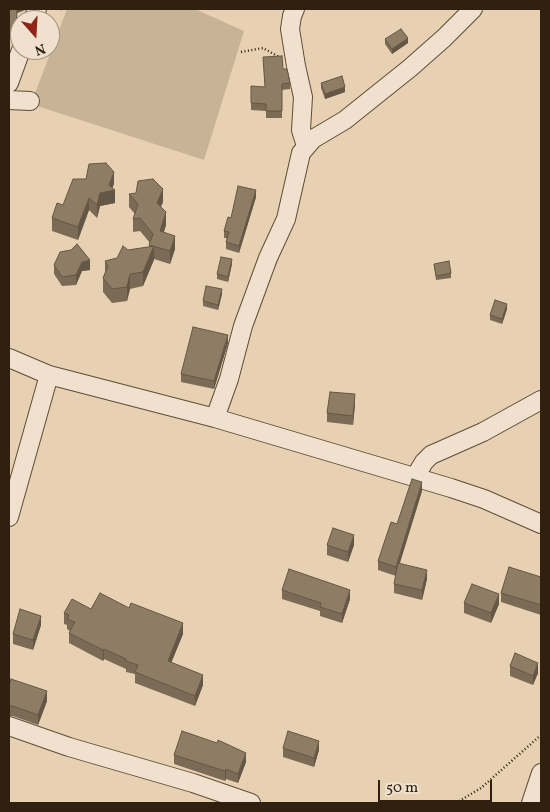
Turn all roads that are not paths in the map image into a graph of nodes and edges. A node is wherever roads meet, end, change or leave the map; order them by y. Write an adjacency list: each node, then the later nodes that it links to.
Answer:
1 (295, 9): 7 (street)
2 (473, 9): 7 (street)
3 (17, 60): 4 (street)
4 (9, 83)
5 (9, 100): 6 (street)
6 (30, 101)
7 (306, 146): 11 (street)
8 (9, 358): 9 (street)
9 (49, 375): 11 (street); 13 (street)
10 (541, 400): 12 (street)
11 (215, 418): 12 (street)
12 (415, 477): 14 (street)
13 (9, 517)
14 (541, 524)
15 (9, 726): 17 (street)
16 (541, 773): 18 (street)
17 (251, 803)
18 (531, 803)

